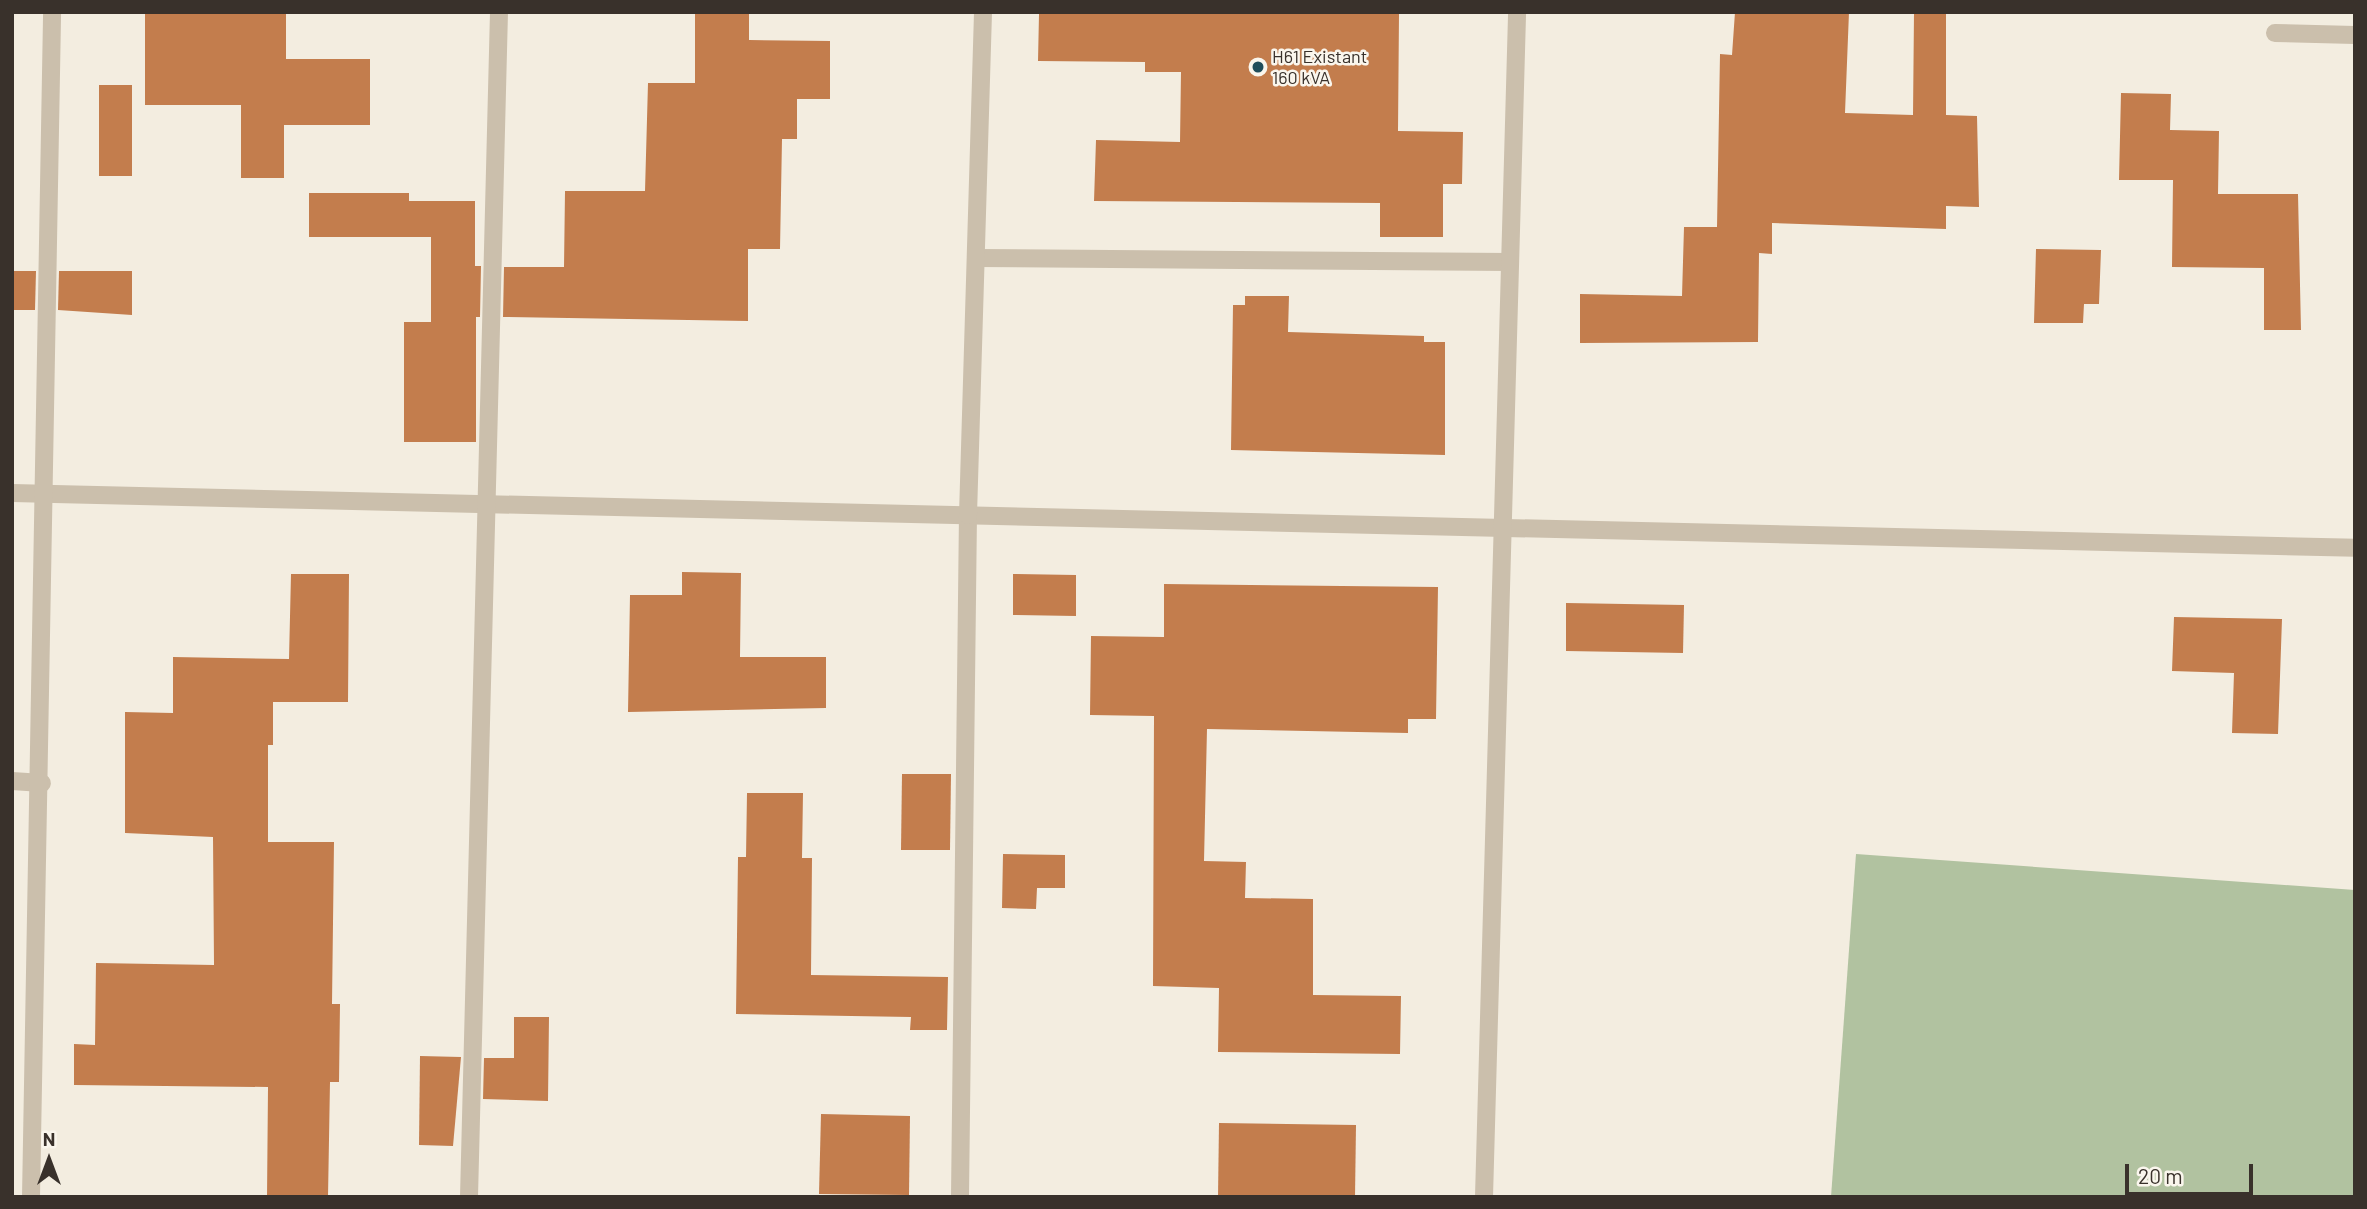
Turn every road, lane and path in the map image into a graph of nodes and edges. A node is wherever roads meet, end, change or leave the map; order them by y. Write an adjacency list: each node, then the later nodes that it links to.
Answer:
1 (52, 12): 10 (street)
2 (499, 12): 11 (street)
3 (983, 12): 7 (street)
4 (1517, 12): 8 (street)
5 (2275, 33): 6 (street)
6 (2355, 36)
7 (976, 258): 8 (street); 12 (street)
8 (1510, 262): 13 (street)
9 (12, 493): 10 (street)
10 (40, 494): 11 (street); 16 (street)
11 (487, 504): 12 (street); 18 (street)
12 (968, 515): 13 (street); 19 (street)
13 (1500, 528): 14 (street); 20 (street)
14 (2355, 548)
15 (12, 781): 16 (street)
16 (42, 783): 17 (street)
17 (31, 1197)
18 (469, 1197)
19 (960, 1197)
20 (1484, 1197)

